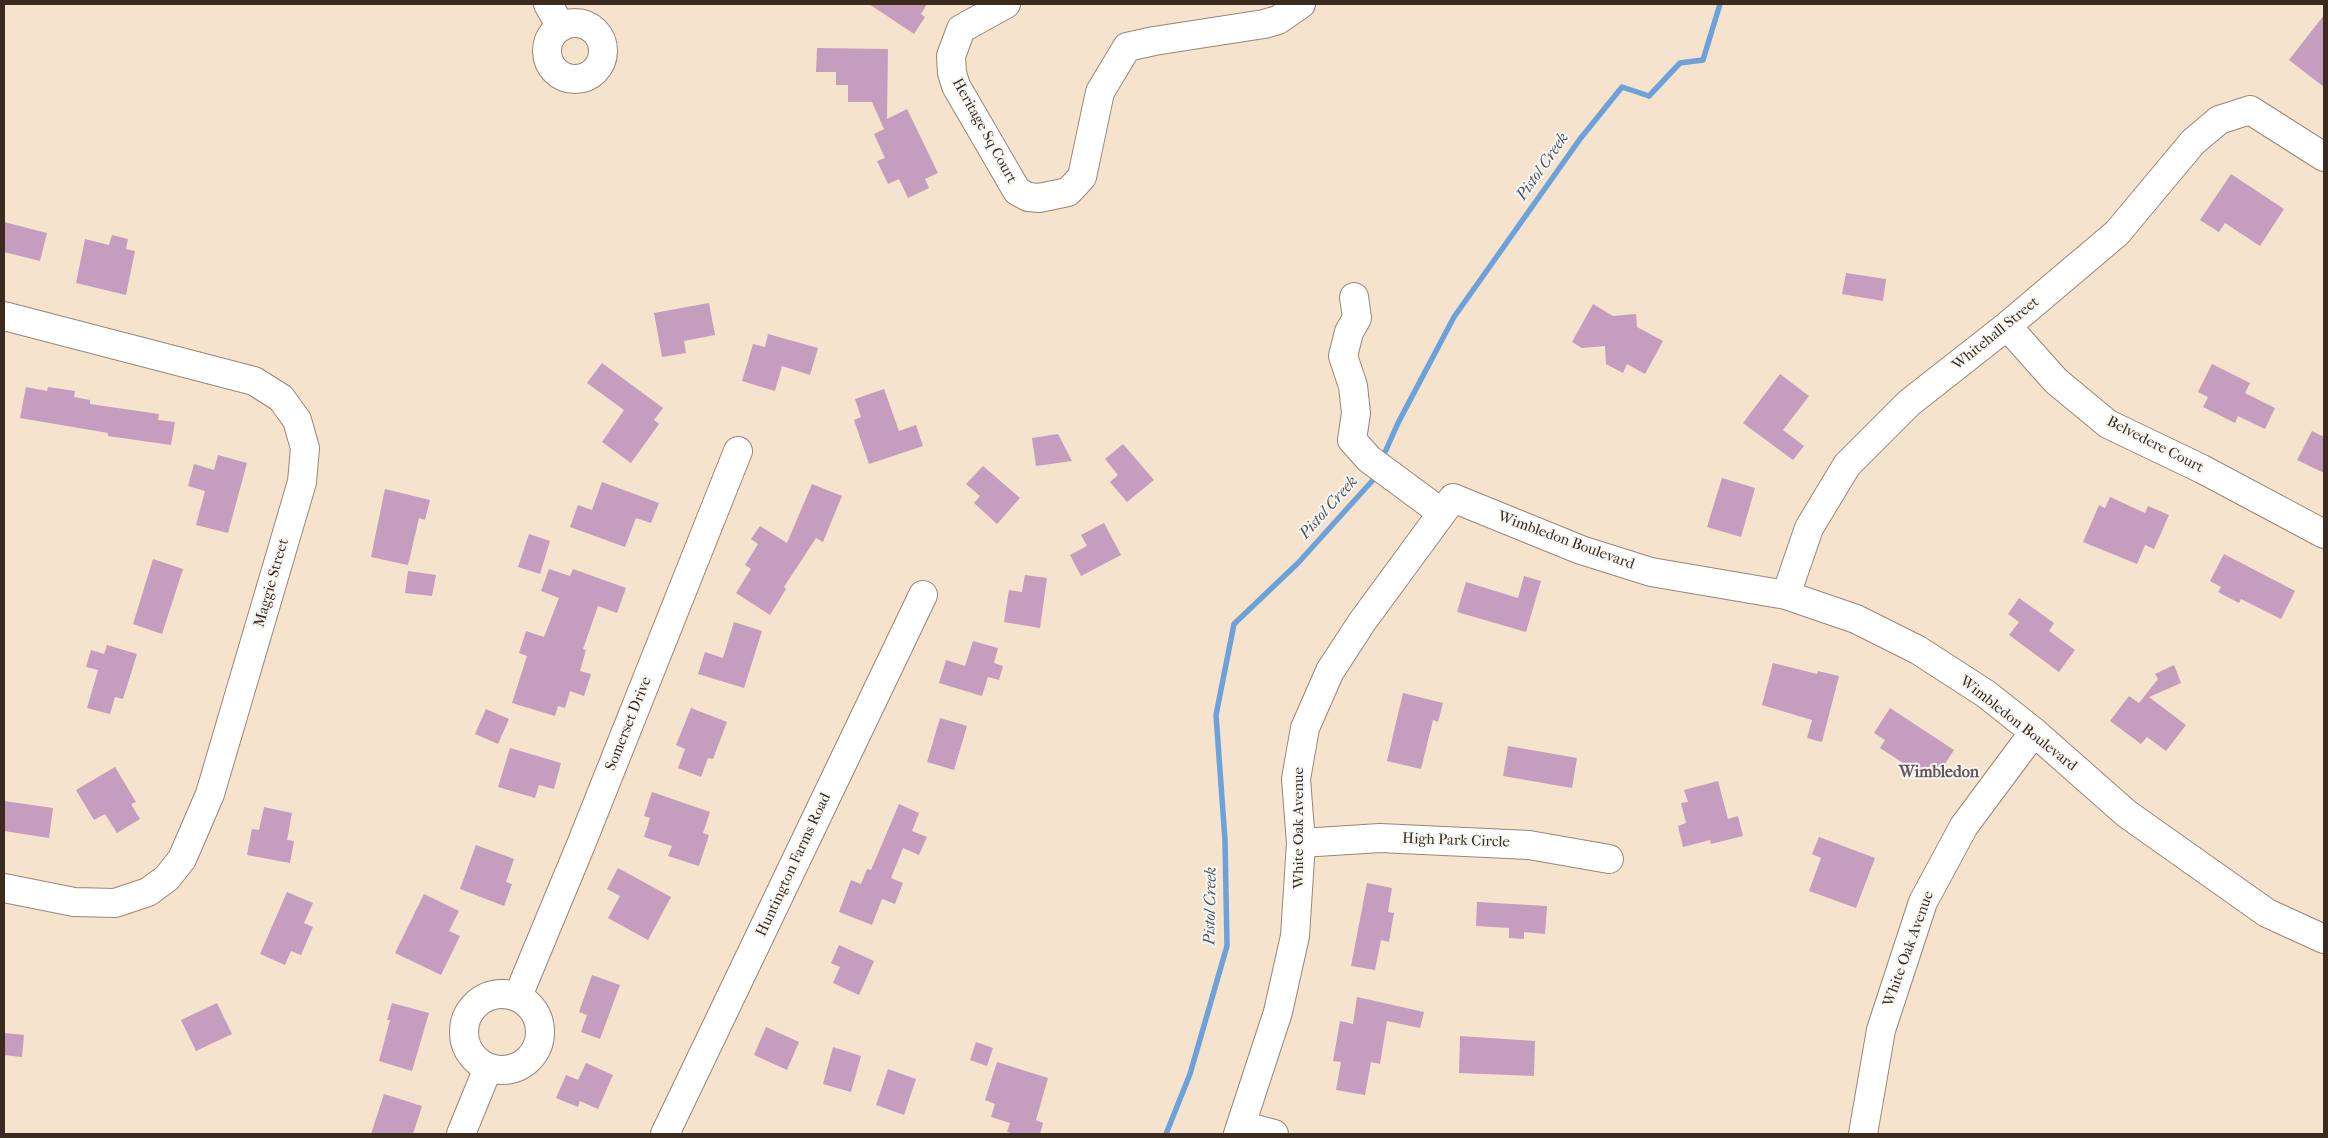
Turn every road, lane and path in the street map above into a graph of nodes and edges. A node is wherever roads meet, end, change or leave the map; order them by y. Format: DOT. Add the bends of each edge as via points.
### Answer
graph roads {
  1 [pos="1006,4"];
  2 [pos="1301,4"];
  3 [pos="2324,157"];
  4 [pos="1354,297"];
  5 [pos="4,316"];
  6 [pos="2007,326"];
  7 [pos="738,451"];
  8 [pos="1448,506"];
  9 [pos="2324,534"];
  10 [pos="1786,594"];
  11 [pos="923,595"];
  12 [pos="2034,732"];
  13 [pos="1301,843"];
  14 [pos="1610,859"];
  15 [pos="4,888"];
  16 [pos="2324,938"];
  17 [pos="518,996"];
  18 [pos="488,1068"];
  19 [pos="1240,1130"];
  20 [pos="460,1134"];
  21 [pos="665,1134"];
  22 [pos="1274,1134"];
  23 [pos="1864,1134"];
  1 -- 2 [label="street, Heritage Sq Court" via="961,29 951,56 952,72 956,86 1017,191 1039,198 1068,192 1082,177 1100,92 1127,47 1264,24 1278,20"];
  3 -- 6 [label="street, Whitehall Street" via="2250,110 2219,120 2193,142 2117,233"];
  4 -- 8 [label="street, Wimbledon Boulevard" via="1358,318 1349,332 1343,356 1353,386 1356,413 1352,440 1368,459 1394,477"];
  5 -- 15 [label="street, Maggie Street" via="254,381 281,398 297,420 305,448 302,482 210,794 182,859 167,878 148,892 115,903 74,902"];
  6 -- 9 [label="street, Belvedere Court" via="2056,381 2108,424 2202,468"];
  6 -- 10 [label="street, Whitehall Street" via="1909,404 1847,466 1809,528"];
  7 -- 17 [label="street, Somerset Drive"];
  8 -- 10 [label="street, Wimbledon Boulevard" via="1651,572"];
  8 -- 13 [label="street, White Oak Avenue" via="1362,622 1330,672 1305,728 1296,779"];
  10 -- 12 [label="street, Wimbledon Boulevard" via="1856,619 1918,650 1986,694"];
  11 -- 21 [label="street, Huntington Farms Road"];
  12 -- 16 [label="street, Wimbledon Boulevard" via="2127,814 2267,912"];
  12 -- 23 [label="street, White Oak Avenue" via="1964,826 1922,902 1880,1030"];
  13 -- 14 [label="street, High Park Circle" via="1380,838 1529,845"];
  13 -- 19 [label="street, White Oak Avenue" via="1296,936 1278,1012"];
  17 -- 18 [label="street" via="534,1009 541,1027 538,1047 526,1063 507,1071"];
  17 -- 18 [label="street" via="498,992 479,1000 466,1016 463,1037 471,1056"];
  18 -- 20 [label="street"];
  19 -- 22 [label="street"];
}
